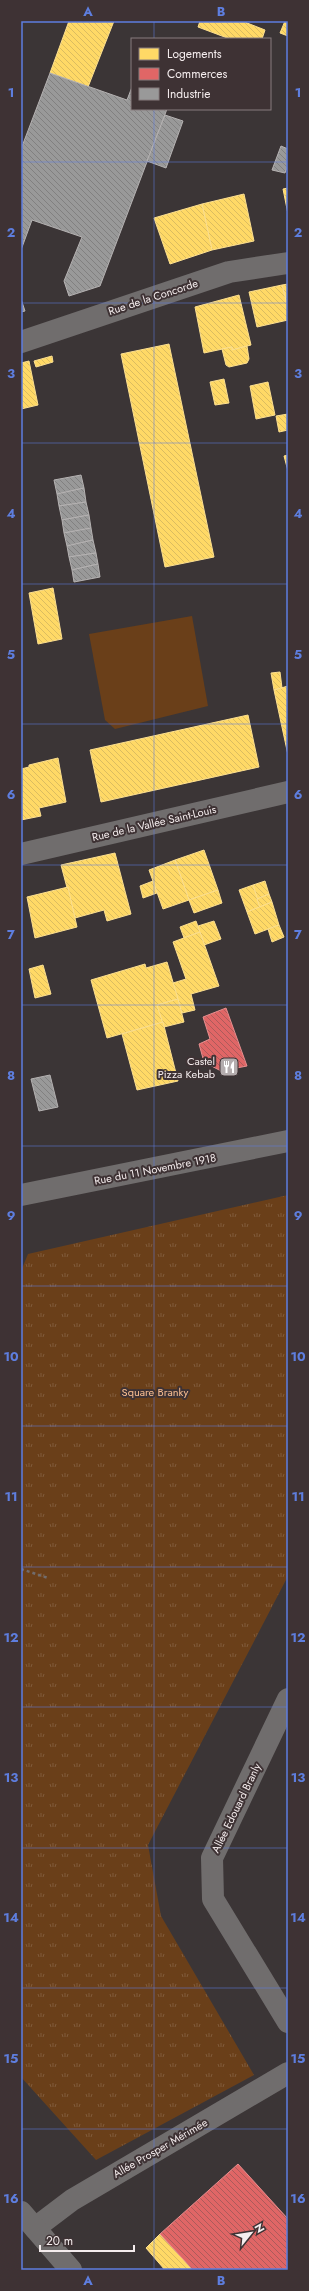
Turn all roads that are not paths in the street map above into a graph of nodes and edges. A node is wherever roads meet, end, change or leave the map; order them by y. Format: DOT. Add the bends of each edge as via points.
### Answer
graph roads {
  1 [pos="288,263"];
  2 [pos="21,342"];
  3 [pos="288,792"];
  4 [pos="21,854"];
  5 [pos="288,1141"];
  6 [pos="21,1195"];
  7 [pos="288,1699"];
  8 [pos="288,2022"];
  9 [pos="288,2073"];
  10 [pos="28,2220"];
  11 [pos="71,2270"];
  1 -- 2 [label="street, Rue de la Concorde" via="229,272"];
  3 -- 4 [label="street, Rue de la Vallée Saint-Louis"];
  5 -- 6 [label="street, Rue du 11 Novembre 1918"];
  7 -- 8 [label="street, Allée Edouard Branly" via="212,1858 211,1871 213,1899"];
  9 -- 10 [label="street, Allée Prosper Mérimée" via="72,2200"];
  10 -- 11 [label="street"];
}
